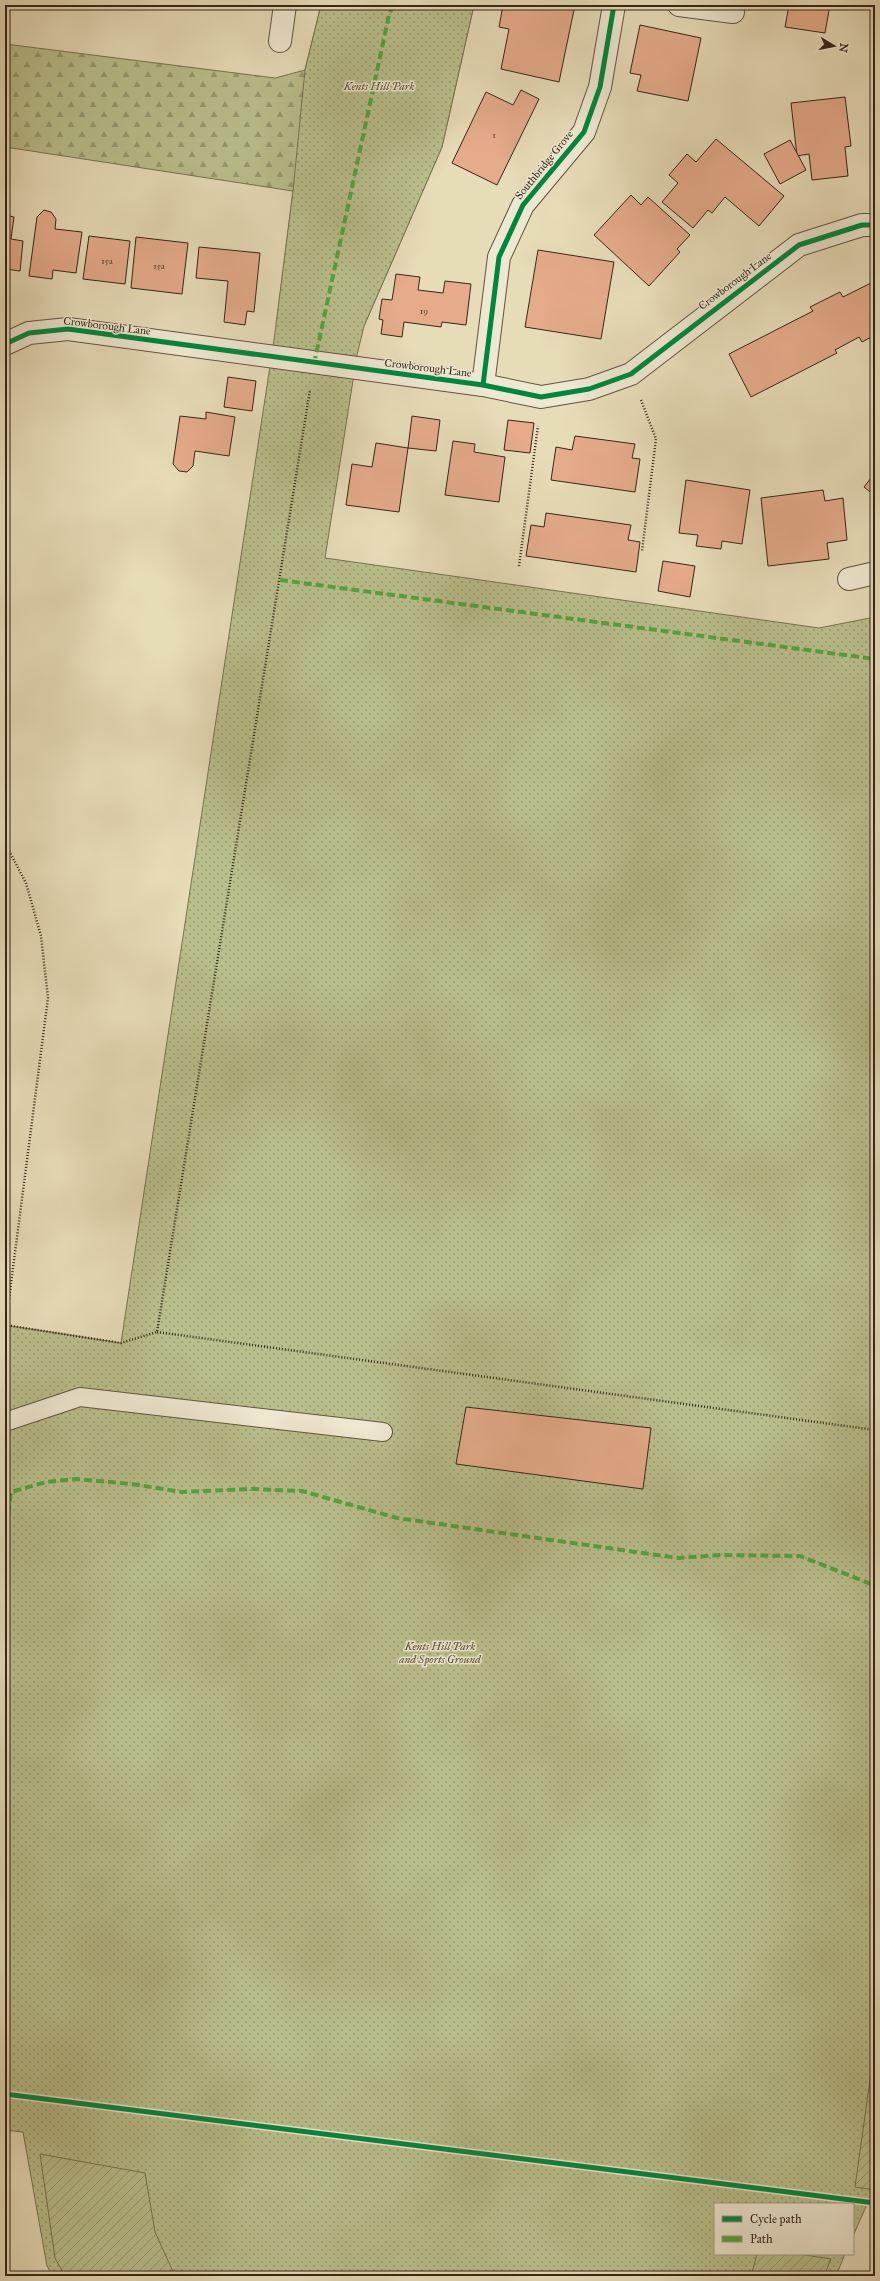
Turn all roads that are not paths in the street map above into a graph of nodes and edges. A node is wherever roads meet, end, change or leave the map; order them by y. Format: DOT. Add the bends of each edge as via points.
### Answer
graph roads {
  1 [pos="285,5"];
  2 [pos="614,5"];
  3 [pos="680,5"];
  4 [pos="733,12"];
  5 [pos="280,41"];
  6 [pos="875,225"];
  7 [pos="5,344"];
  8 [pos="483,385"];
  9 [pos="875,573"];
  10 [pos="849,579"];
  11 [pos="5,1422"];
  12 [pos="383,1432"];
  1 -- 5 [label="street"];
  2 -- 8 [label="street, Southbridge Grove" via="600,87 584,132 523,205 498,257"];
  3 -- 4 [label="street"];
  6 -- 8 [label="street, Crowborough Lane" via="862,225 800,245 631,374 588,389 542,397"];
  7 -- 8 [label="street, Crowborough Lane" via="28,333 68,329"];
  9 -- 10 [label="street"];
  11 -- 12 [label="lane" via="80,1397"];
}
